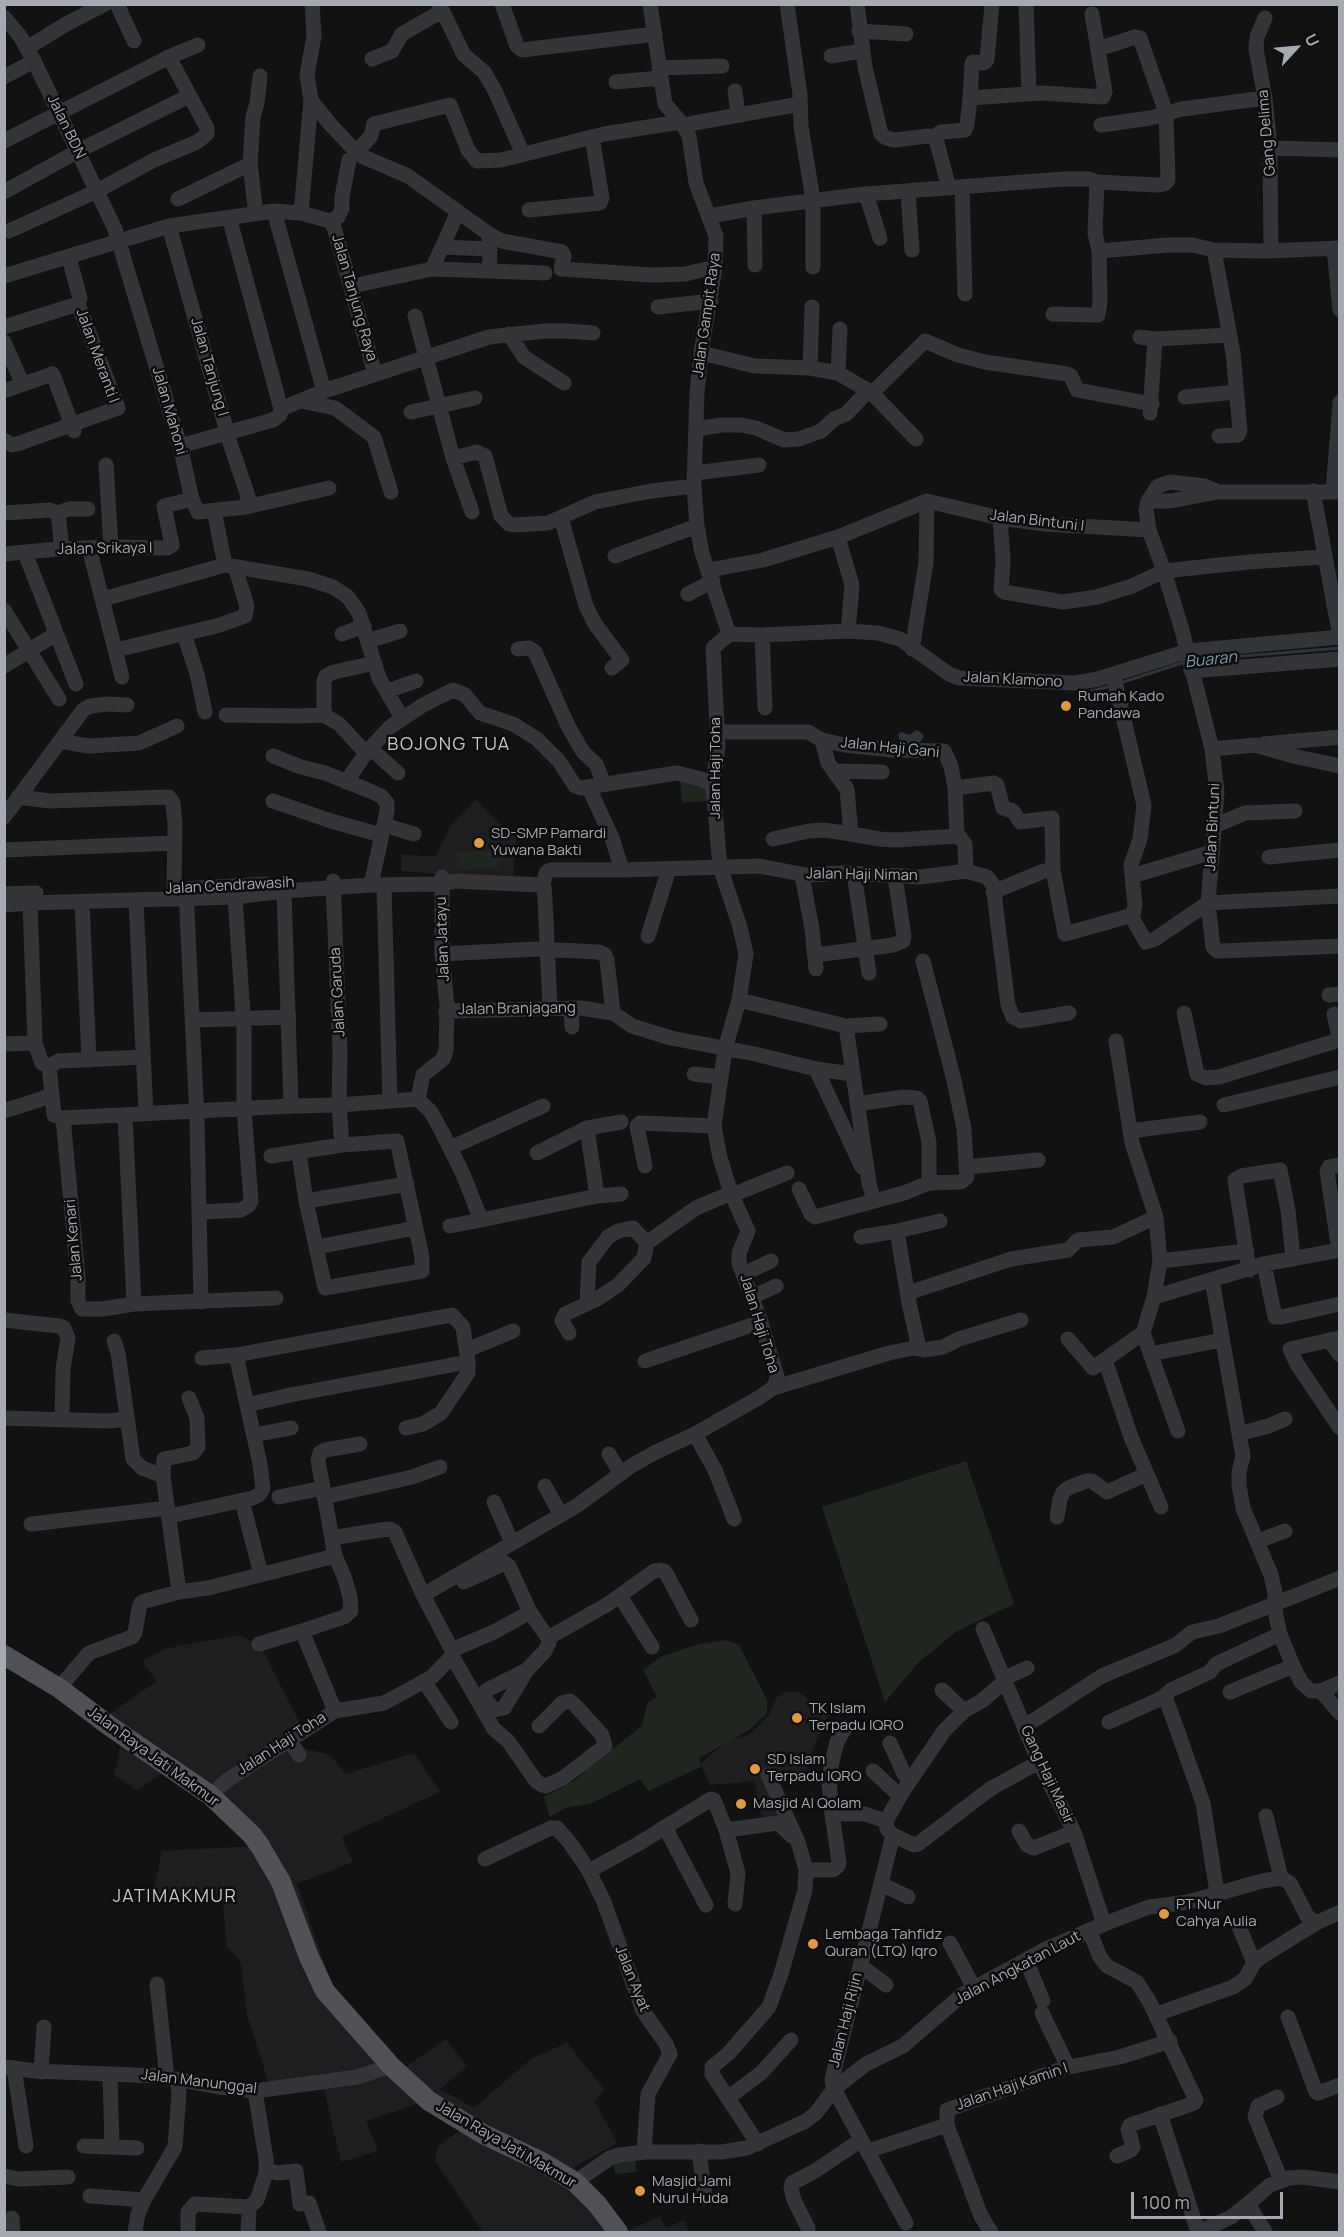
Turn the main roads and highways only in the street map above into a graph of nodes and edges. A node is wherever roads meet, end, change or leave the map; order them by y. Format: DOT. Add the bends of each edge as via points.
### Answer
graph roads {
  1 [pos="4,1655"];
  2 [pos="618,2232"];
  1 -- 2 [label="main road, Jalan Raya Jati Makmur" via="59,1688 210,1795 260,1846 281,1882 325,1991 391,2066 429,2101 575,2182"];
}
